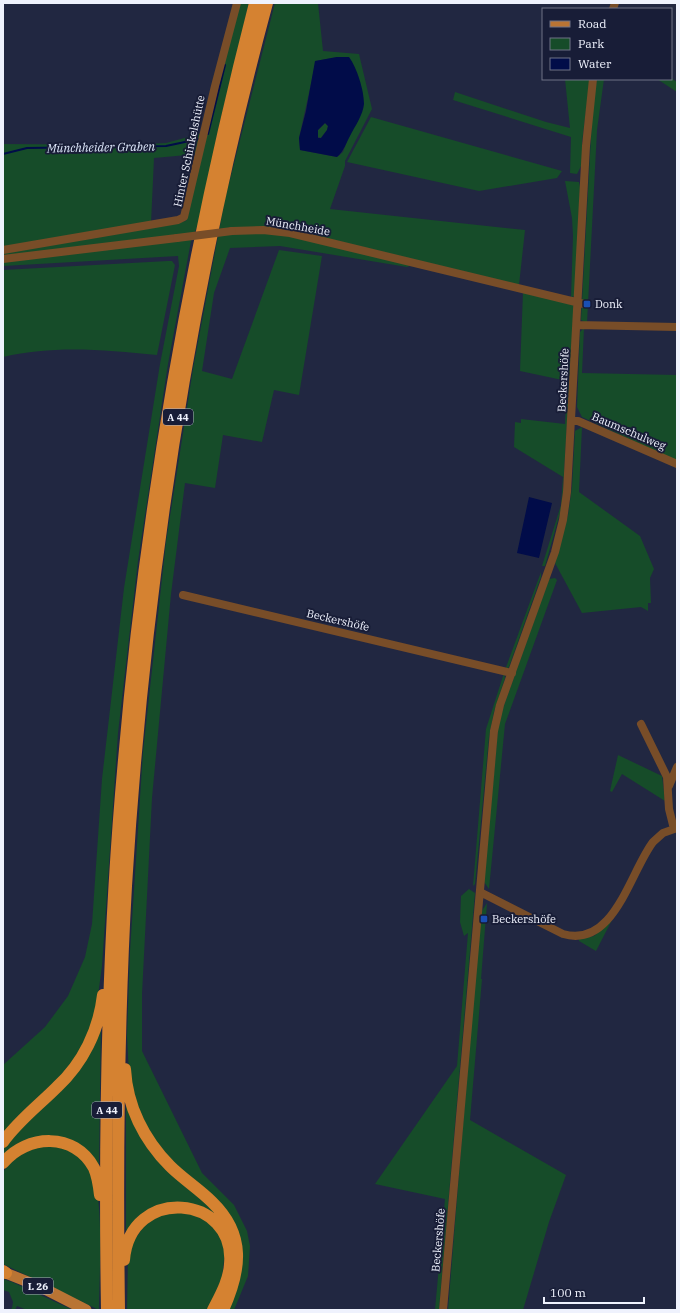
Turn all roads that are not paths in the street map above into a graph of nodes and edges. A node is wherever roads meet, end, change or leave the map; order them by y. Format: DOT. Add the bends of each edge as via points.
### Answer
graph roads {
  1 [pos="237,3"];
  2 [pos="255,3"];
  3 [pos="267,3"];
  4 [pos="593,80"];
  5 [pos="3,250"];
  6 [pos="3,259"];
  7 [pos="581,303"];
  8 [pos="577,325"];
  9 [pos="677,327"];
  10 [pos="572,421"];
  11 [pos="677,464"];
  12 [pos="183,595"];
  13 [pos="512,673"];
  14 [pos="641,724"];
  15 [pos="677,767"];
  16 [pos="669,787"];
  17 [pos="675,828"];
  18 [pos="480,892"];
  19 [pos="111,955"];
  20 [pos="121,992"];
  21 [pos="3,1142"];
  22 [pos="3,1163"];
  23 [pos="107,1265"];
  24 [pos="4,1272"];
  25 [pos="113,1294"];
  26 [pos="86,1310"];
  27 [pos="107,1310"];
  28 [pos="119,1310"];
  29 [pos="213,1310"];
  30 [pos="223,1310"];
  31 [pos="443,1310"];
  1 -- 5 [label="street, Hinter Schinkelshütte" via="184,218"];
  2 -- 19 [label="highway, A 44" via="203,221 157,477 128,708"];
  3 -- 20 [label="highway, A 44" via="214,228 164,505 140,712 128,859"];
  4 -- 7 [label="street, Beckershöfe" via="586,142"];
  6 -- 7 [label="street, Münchheide, bridge" via="232,231 263,230 290,233"];
  7 -- 8 [label="street, Beckershöfe"];
  8 -- 9 [label="street"];
  8 -- 10 [label="street, Beckershöfe"];
  10 -- 11 [label="street, Baumschulweg" via="578,421"];
  10 -- 13 [label="street, Beckershöfe" via="568,492 561,529 554,556"];
  12 -- 13 [label="street, Beckershöfe"];
  13 -- 18 [label="street, Beckershöfe" via="494,731"];
  14 -- 16 [label="street" via="660,761"];
  15 -- 16 [label="street"];
  16 -- 17 [label="street" via="669,809"];
  17 -- 18 [label="street" via="653,842 611,917 589,934 563,934"];
  18 -- 31 [label="street, Beckershöfe"];
  19 -- 21 [label="highway" via="106,969 98,1021 83,1056 64,1080 27,1114"];
  19 -- 23 [label="highway, A 44" via="107,1081"];
  20 -- 25 [label="highway, A 44"];
  20 -- 30 [label="highway" via="126,1016 126,1074 130,1100 140,1124 164,1160 220,1211 234,1236 238,1254 237,1274"];
  22 -- 23 [label="highway" via="21,1147 42,1141 68,1144 85,1156 94,1168 98,1180 102,1244"];
  23 -- 25 [label="highway, A 44"];
  24 -- 26 [label="main road, L 26"];
  25 -- 27 [label="highway, A 44"];
  25 -- 28 [label="highway, A 44"];
  25 -- 29 [label="highway" via="125,1250 137,1226 145,1217 157,1211 183,1207 209,1217 225,1236 228,1245 229,1272"];
}
